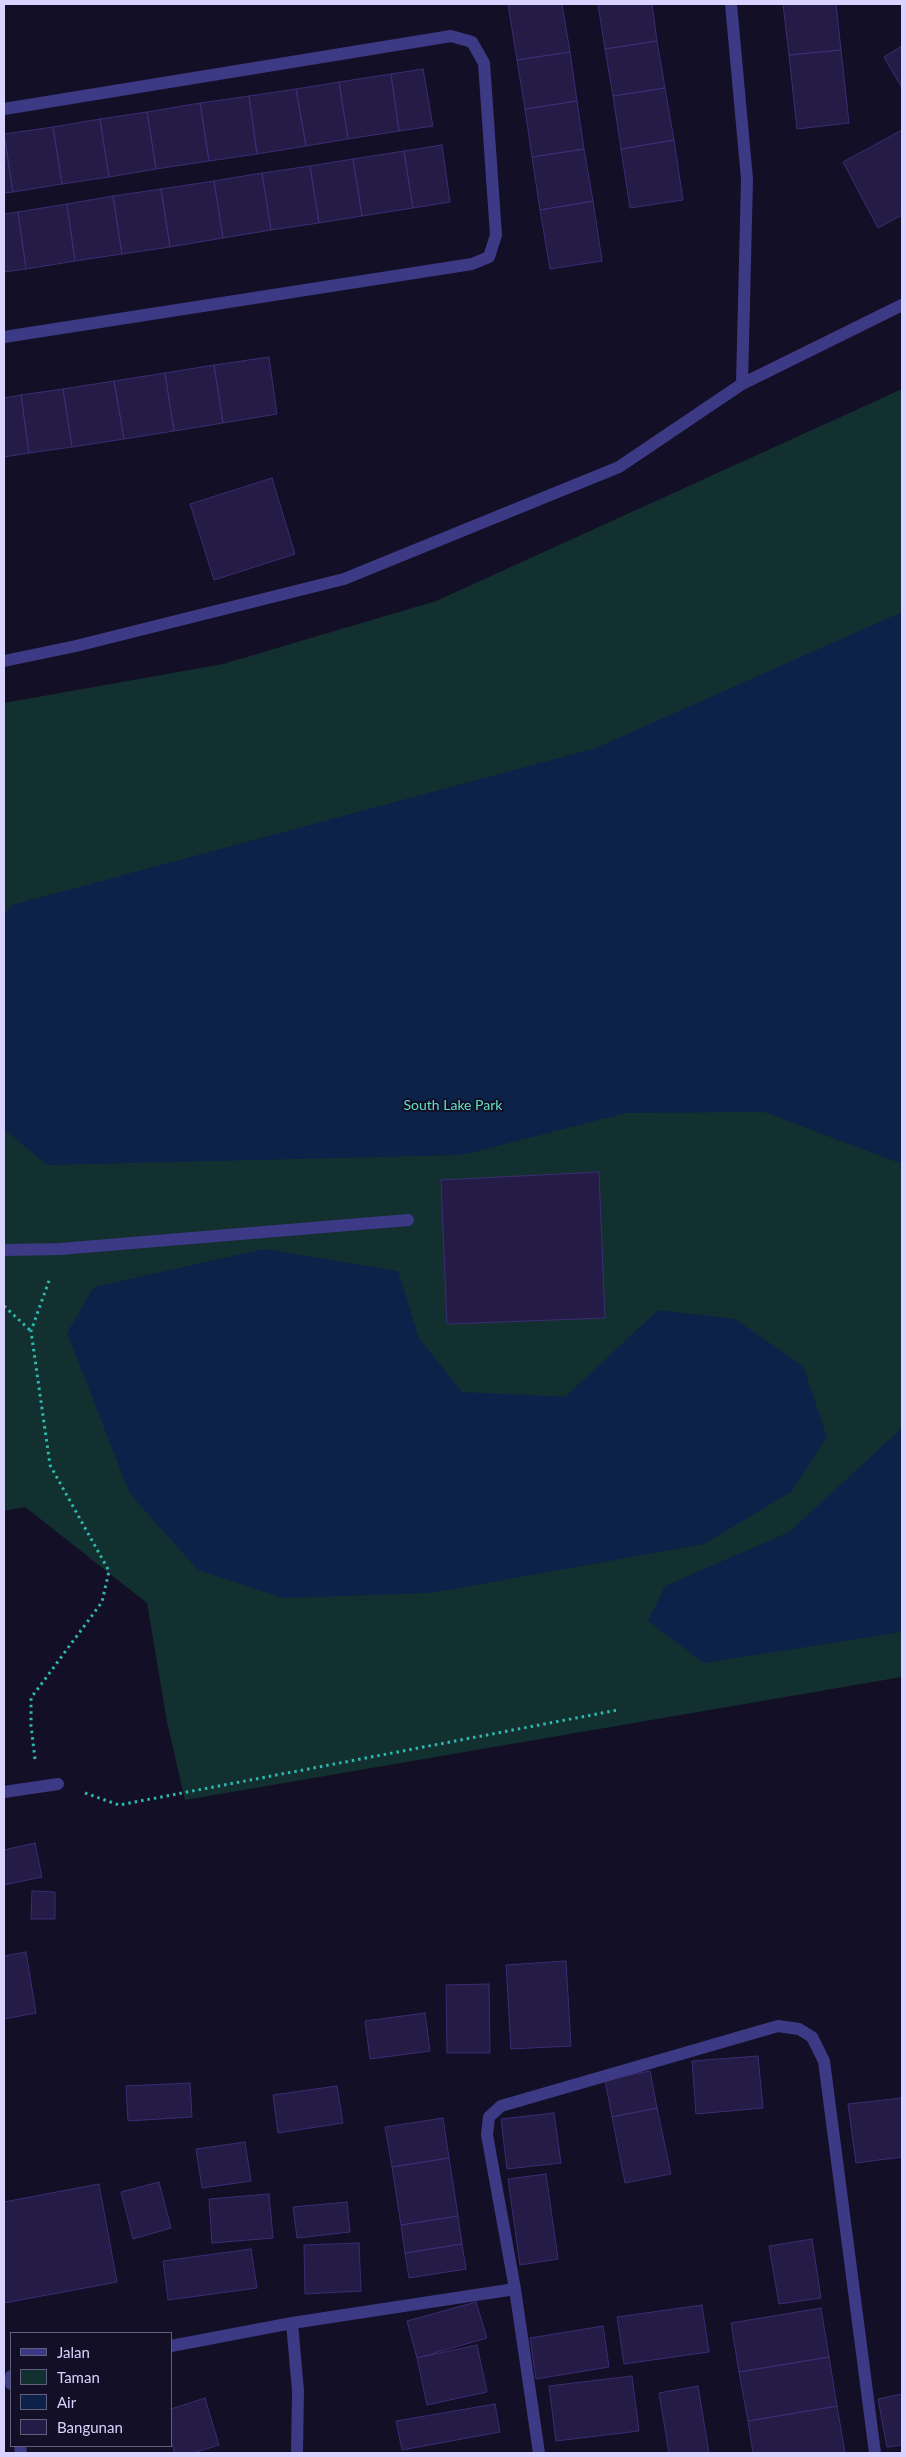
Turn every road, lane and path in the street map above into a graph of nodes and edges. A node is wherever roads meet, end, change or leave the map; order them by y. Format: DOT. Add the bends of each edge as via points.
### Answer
graph roads {
  1 [pos="731,4"];
  2 [pos="4,109"];
  3 [pos="902,305"];
  4 [pos="4,337"];
  5 [pos="742,384"];
  6 [pos="4,661"];
  7 [pos="408,1220"];
  8 [pos="60,1249"];
  9 [pos="4,1250"];
  10 [pos="4,1306"];
  11 [pos="31,1331"];
  12 [pos="618,1710"];
  13 [pos="58,1784"];
  14 [pos="39,1787"];
  15 [pos="4,1792"];
  16 [pos="515,2289"];
  17 [pos="292,2323"];
  18 [pos="172,2346"];
  19 [pos="297,2453"];
  20 [pos="539,2453"];
  21 [pos="875,2453"];
  1 -- 5 [label="street" via="747,179"];
  2 -- 4 [label="street" via="451,36 472,42 484,64 496,235 489,257 472,264"];
  3 -- 5 [label="street"];
  5 -- 6 [label="street" via="619,467 344,579"];
  7 -- 8 [label="street"];
  8 -- 9 [label="street"];
  8 -- 11 [label="path"];
  10 -- 11 [label="path"];
  11 -- 14 [label="path" via="50,1465 110,1571 102,1602 31,1698 30,1726"];
  12 -- 13 [label="path" via="120,1805"];
  13 -- 14 [label="street"];
  14 -- 15 [label="street"];
  16 -- 17 [label="street"];
  16 -- 20 [label="street"];
  16 -- 21 [label="street" via="487,2135 489,2117 501,2106 778,2026 799,2029 812,2037 824,2061"];
  17 -- 18 [label="street"];
  17 -- 19 [label="street" via="298,2391"];
}
